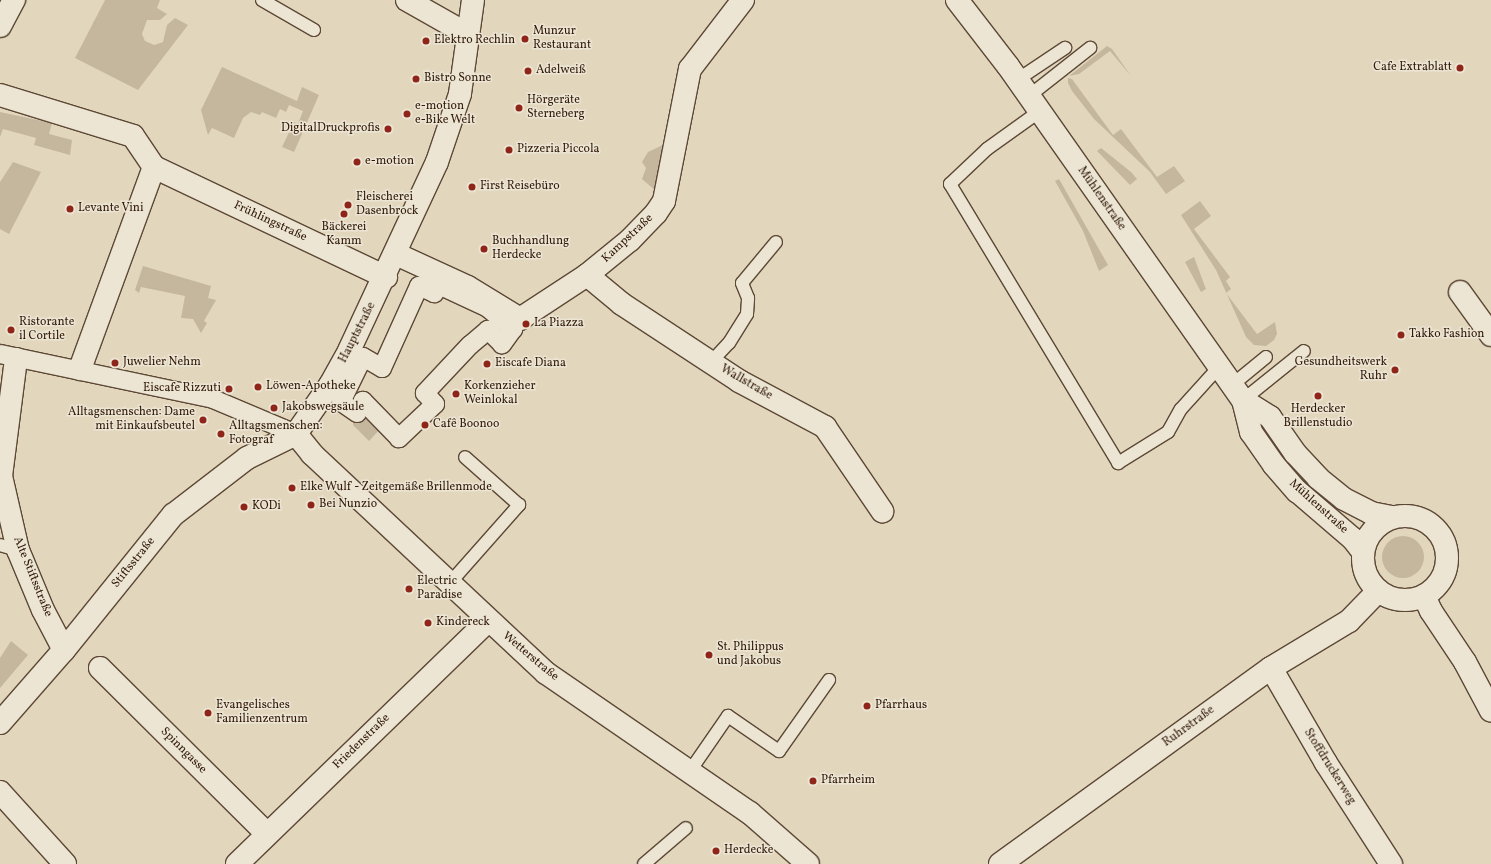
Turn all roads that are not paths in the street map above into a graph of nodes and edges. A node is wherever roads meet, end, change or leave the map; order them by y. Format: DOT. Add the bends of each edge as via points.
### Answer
graph roads {
  1 [pos="14,0"];
  2 [pos="262,0"];
  3 [pos="407,0"];
  4 [pos="473,0"];
  5 [pos="743,0"];
  6 [pos="957,0"];
  7 [pos="0,26"];
  8 [pos="314,30"];
  9 [pos="467,34"];
  10 [pos="1065,48"];
  11 [pos="1090,48"];
  12 [pos="0,95"];
  13 [pos="1029,96"];
  14 [pos="154,167"];
  15 [pos="776,242"];
  16 [pos="396,254"];
  17 [pos="587,275"];
  18 [pos="386,277"];
  19 [pos="1460,292"];
  20 [pos="415,294"];
  21 [pos="1491,335"];
  22 [pos="1304,351"];
  23 [pos="1266,356"];
  24 [pos="8,357"];
  25 [pos="711,362"];
  26 [pos="1219,367"];
  27 [pos="80,369"];
  28 [pos="1237,392"];
  29 [pos="296,434"];
  30 [pos="465,457"];
  31 [pos="882,511"];
  32 [pos="1392,517"];
  33 [pos="9,547"];
  34 [pos="1363,552"];
  35 [pos="449,584"];
  36 [pos="1378,591"];
  37 [pos="1424,596"];
  38 [pos="488,621"];
  39 [pos="64,650"];
  40 [pos="100,668"];
  41 [pos="1271,668"];
  42 [pos="829,680"];
  43 [pos="1491,711"];
  44 [pos="0,723"];
  45 [pos="690,771"];
  46 [pos="0,792"];
  47 [pos="686,828"];
  48 [pos="267,834"];
  49 [pos="64,864"];
  50 [pos="237,864"];
  51 [pos="644,864"];
  52 [pos="808,864"];
  53 [pos="1000,864"];
  54 [pos="1391,864"];
  1 -- 7 [label="street"];
  2 -- 8 [label="lane"];
  3 -- 9 [label="street"];
  4 -- 9 [label="street, Hauptstraße"];
  5 -- 17 [label="street, Kampstraße" via="690,69 664,201 630,240"];
  6 -- 13 [label="street, Mühlenstraße"];
  9 -- 16 [label="street, Hauptstraße" via="460,94 437,162"];
  10 -- 13 [label="lane"];
  11 -- 13 [label="lane"];
  12 -- 14 [label="street" via="133,136"];
  13 -- 26 [label="street, Mühlenstraße"];
  13 -- 26 [label="lane" via="987,149 950,184 1118,463 1168,432 1181,409"];
  14 -- 18 [label="street, Frühlingstraße"];
  14 -- 27 [label="street"];
  15 -- 25 [label="lane" via="742,283 748,298 747,314 728,343"];
  16 -- 17 [label="street, Kampstraße" via="468,287 520,319"];
  16 -- 18 [label="street, Hauptstraße"];
  17 -- 25 [label="street, Wallstraße" via="622,304"];
  18 -- 29 [label="street, Hauptstraße" via="330,385"];
  19 -- 21 [label="street"];
  20 -- 20 [label="street" via="419,286 434,293 439,285 488,308 513,329 502,344 488,330 470,345 425,392 435,404 399,438 363,401 357,412 341,402 363,357 382,368"];
  22 -- 28 [label="lane"];
  23 -- 28 [label="lane"];
  24 -- 27 [label="street"];
  24 -- 33 [label="street, Alte Stiftsstraße" via="1,476"];
  25 -- 31 [label="street, Wallstraße" via="739,382 826,426"];
  26 -- 28 [label="street, Mühlenstraße"];
  27 -- 29 [label="street" via="213,399"];
  28 -- 32 [label="street, Mühlenstraße" via="1270,417 1295,453 1318,478 1344,499 1371,514"];
  28 -- 34 [label="street, Mühlenstraße" via="1251,432 1274,464 1297,491 1353,539"];
  29 -- 35 [label="street, Wetterstraße" via="312,454"];
  29 -- 39 [label="street, Stiftsstraße" via="247,458 173,515"];
  30 -- 35 [label="lane" via="519,505"];
  32 -- 34 [label="street, Mühlenstraße" via="1370,532"];
  32 -- 37 [label="street, Mühlenstraße" via="1408,515 1422,519 1435,528 1443,538 1447,550 1446,569 1438,584"];
  33 -- 39 [label="street, Alte Stiftsstraße"];
  34 -- 36 [label="street, Mühlenstraße" via="1363,567 1368,580"];
  35 -- 38 [label="street, Wetterstraße"];
  36 -- 37 [label="street, Mühlenstraße" via="1393,599 1409,601"];
  36 -- 41 [label="street, Ruhrstraße" via="1349,621"];
  37 -- 43 [label="street" via="1465,662"];
  38 -- 45 [label="street, Wetterstraße" via="546,673"];
  38 -- 48 [label="street, Friedenstraße"];
  39 -- 44 [label="street, Stiftsstraße"];
  40 -- 48 [label="street, Spinngasse"];
  41 -- 53 [label="street, Ruhrstraße"];
  41 -- 54 [label="street, Stoffdruckerweg" via="1326,763"];
  42 -- 45 [label="lane" via="779,751 728,716"];
  45 -- 52 [label="street, Wetterstraße" via="750,812"];
  46 -- 49 [label="street"];
  47 -- 51 [label="lane"];
  48 -- 50 [label="street, Friedenstraße"];
}
